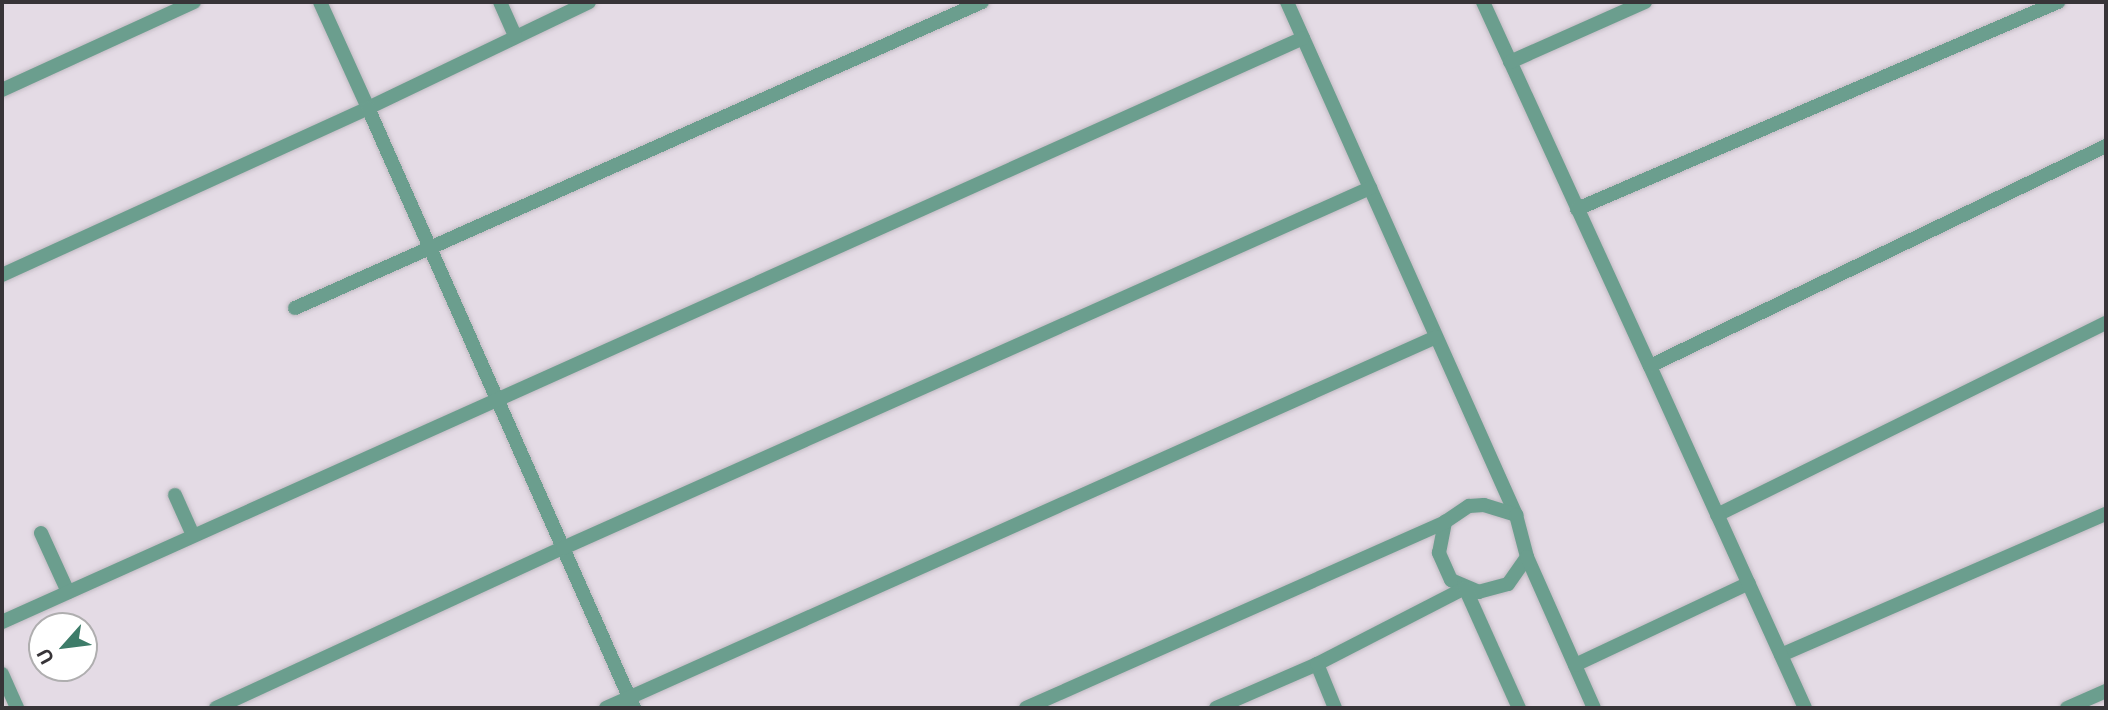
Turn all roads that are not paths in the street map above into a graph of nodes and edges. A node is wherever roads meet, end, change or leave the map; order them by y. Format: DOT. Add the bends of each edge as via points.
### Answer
graph roads {
  1 [pos="194,2"];
  2 [pos="320,2"];
  3 [pos="500,2"];
  4 [pos="589,2"];
  5 [pos="982,2"];
  6 [pos="1287,2"];
  7 [pos="1483,2"];
  8 [pos="1645,2"];
  9 [pos="2058,2"];
  10 [pos="514,35"];
  11 [pos="1303,38"];
  12 [pos="1510,62"];
  13 [pos="2,90"];
  14 [pos="368,108"];
  15 [pos="2106,146"];
  16 [pos="1370,187"];
  17 [pos="1577,209"];
  18 [pos="429,248"];
  19 [pos="2,275"];
  20 [pos="295,308"];
  21 [pos="2106,323"];
  22 [pos="1436,337"];
  23 [pos="1650,366"];
  24 [pos="496,398"];
  25 [pos="175,495"];
  26 [pos="2106,514"];
  27 [pos="1516,515"];
  28 [pos="1717,515"];
  29 [pos="1445,522"];
  30 [pos="41,533"];
  31 [pos="193,535"];
  32 [pos="563,548"];
  33 [pos="1527,558"];
  34 [pos="1749,583"];
  35 [pos="1465,588"];
  36 [pos="68,592"];
  37 [pos="2,622"];
  38 [pos="1781,655"];
  39 [pos="1317,664"];
  40 [pos="1575,665"];
  41 [pos="2,674"];
  42 [pos="2106,691"];
  43 [pos="632,703"];
  44 [pos="17,708"];
  45 [pos="216,708"];
  46 [pos="606,708"];
  47 [pos="1026,708"];
  48 [pos="1216,708"];
  49 [pos="1335,708"];
  50 [pos="1519,708"];
  51 [pos="1594,708"];
  52 [pos="1805,708"];
  53 [pos="2067,708"];
  1 -- 13 [label="street"];
  2 -- 14 [label="street"];
  3 -- 10 [label="street"];
  4 -- 10 [label="street"];
  5 -- 18 [label="street"];
  6 -- 11 [label="street"];
  7 -- 12 [label="street"];
  8 -- 12 [label="street"];
  9 -- 17 [label="street"];
  10 -- 14 [label="street"];
  11 -- 16 [label="street"];
  11 -- 24 [label="street"];
  12 -- 17 [label="street"];
  14 -- 18 [label="street"];
  14 -- 19 [label="street"];
  15 -- 23 [label="street"];
  16 -- 22 [label="street"];
  16 -- 32 [label="street"];
  17 -- 23 [label="street"];
  18 -- 20 [label="street"];
  18 -- 24 [label="street"];
  21 -- 28 [label="street"];
  22 -- 27 [label="street"];
  22 -- 43 [label="street"];
  23 -- 28 [label="street"];
  24 -- 31 [label="street"];
  24 -- 32 [label="street"];
  25 -- 31 [label="street"];
  26 -- 38 [label="street"];
  27 -- 29 [label="street" via="1484,505 1469,506"];
  27 -- 33 [label="street"];
  28 -- 34 [label="street"];
  29 -- 35 [label="street" via="1438,553 1451,580"];
  29 -- 47 [label="street"];
  30 -- 36 [label="street"];
  31 -- 36 [label="street"];
  32 -- 43 [label="street"];
  32 -- 45 [label="street"];
  33 -- 35 [label="street" via="1508,584 1479,592"];
  33 -- 40 [label="street"];
  34 -- 38 [label="street"];
  34 -- 40 [label="street"];
  35 -- 39 [label="street"];
  35 -- 50 [label="street"];
  36 -- 37 [label="street"];
  38 -- 52 [label="street"];
  39 -- 48 [label="street"];
  39 -- 49 [label="street"];
  40 -- 51 [label="street"];
  41 -- 44 [label="street"];
  42 -- 53 [label="street"];
  43 -- 46 [label="street"];
}
